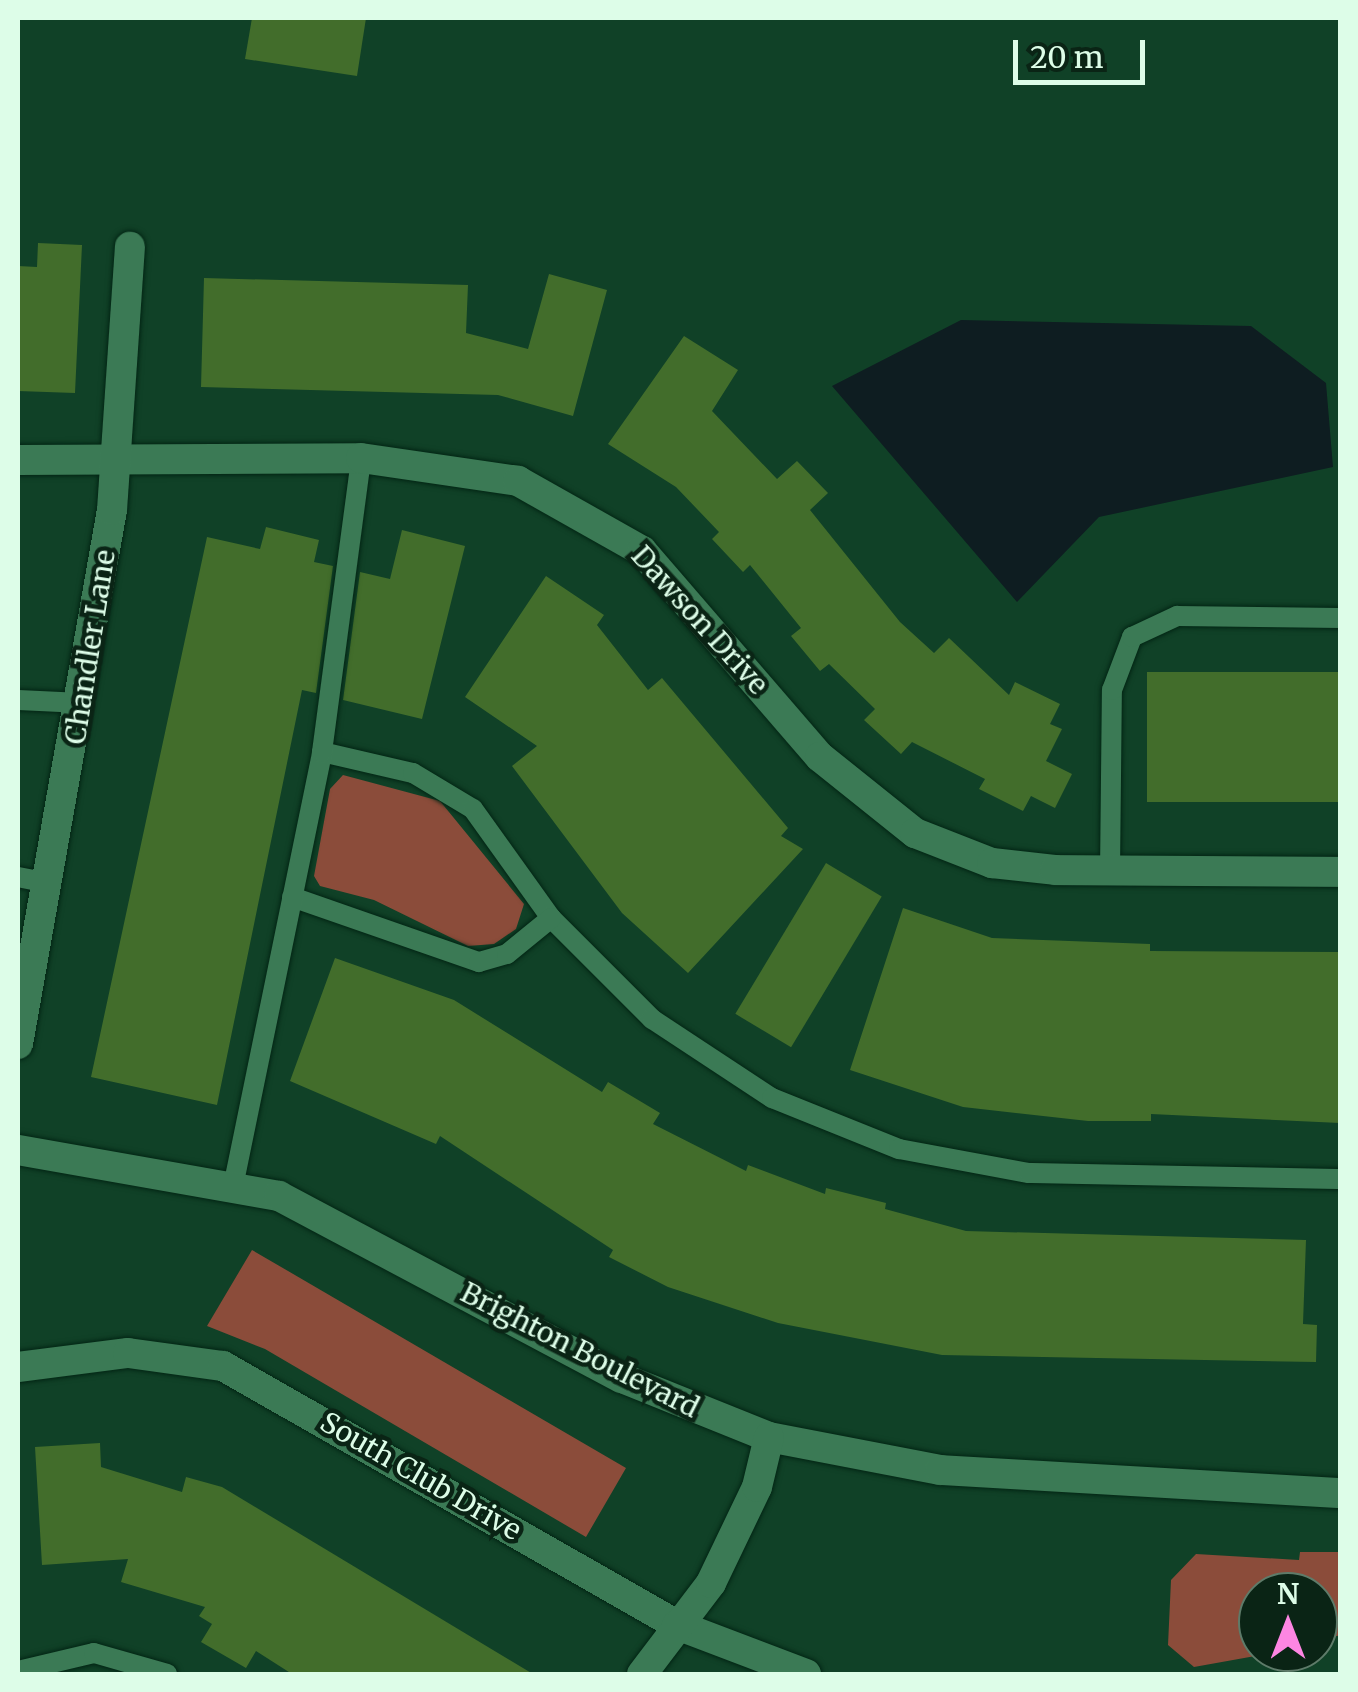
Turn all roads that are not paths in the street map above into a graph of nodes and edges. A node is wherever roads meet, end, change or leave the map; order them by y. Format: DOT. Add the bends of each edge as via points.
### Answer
graph roads {
  1 [pos="130,247"];
  2 [pos="361,458"];
  3 [pos="18,460"];
  4 [pos="117,462"];
  5 [pos="1340,618"];
  6 [pos="18,700"];
  7 [pos="82,703"];
  8 [pos="322,752"];
  9 [pos="1110,872"];
  10 [pos="1340,872"];
  11 [pos="18,877"];
  12 [pos="48,883"];
  13 [pos="292,897"];
  14 [pos="551,918"];
  15 [pos="18,1044"];
  16 [pos="18,1150"];
  17 [pos="1340,1179"];
  18 [pos="234,1182"];
  19 [pos="18,1367"];
  20 [pos="769,1437"];
  21 [pos="1340,1494"];
  22 [pos="677,1625"];
  23 [pos="18,1671"];
  24 [pos="167,1674"];
  25 [pos="642,1674"];
  26 [pos="806,1674"];
  1 -- 4 [label="street, Chandler Lane"];
  2 -- 4 [label="street, Dawson Drive"];
  2 -- 8 [label="lane"];
  2 -- 9 [label="street, Dawson Drive" via="518,481 605,523 679,588 820,758 915,834 992,863"];
  3 -- 4 [label="street, Dawson Drive"];
  4 -- 7 [label="street, Chandler Lane"];
  5 -- 9 [label="lane" via="1177,616 1132,637 1112,690"];
  6 -- 7 [label="lane"];
  7 -- 12 [label="street, Chandler Lane"];
  8 -- 13 [label="lane"];
  8 -- 14 [label="lane" via="413,773 473,809"];
  9 -- 10 [label="street, Dawson Drive"];
  11 -- 12 [label="lane"];
  12 -- 15 [label="street, Chandler Lane"];
  13 -- 14 [label="lane" via="479,962 507,954"];
  13 -- 18 [label="lane"];
  14 -- 17 [label="lane" via="652,1019 772,1098 899,1148 1029,1173"];
  16 -- 18 [label="street, Brighton Boulevard"];
  18 -- 20 [label="street, Brighton Boulevard" via="332,1218 622,1378"];
  19 -- 22 [label="street, South Club Drive" via="128,1353 223,1366"];
  20 -- 21 [label="street, Brighton Boulevard" via="940,1470"];
  20 -- 22 [label="street" via="757,1487 712,1583"];
  22 -- 25 [label="street"];
  22 -- 26 [label="street, South Club Drive"];
  23 -- 24 [label="lane" via="94,1652"];
}
